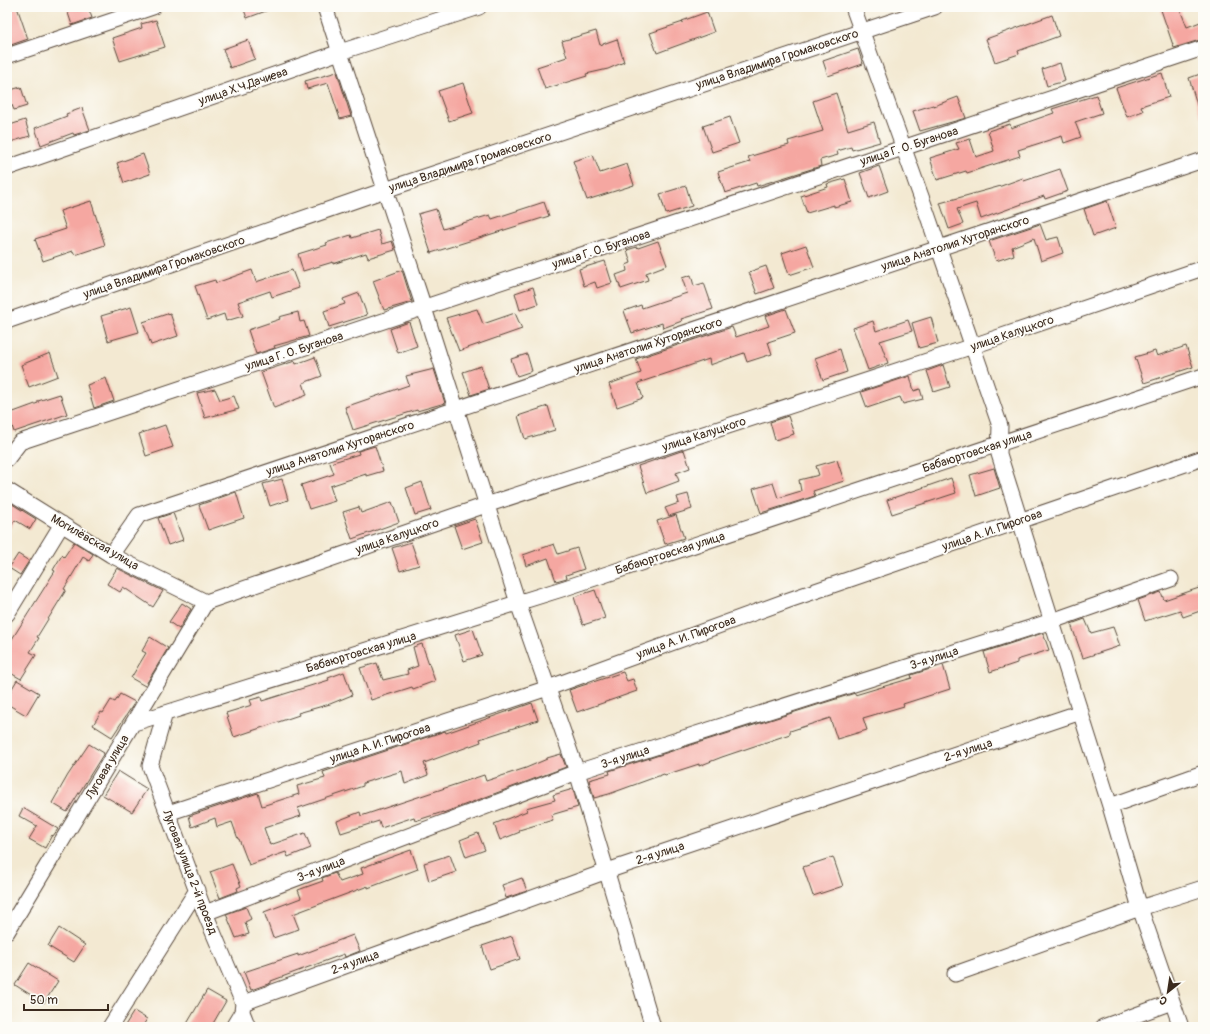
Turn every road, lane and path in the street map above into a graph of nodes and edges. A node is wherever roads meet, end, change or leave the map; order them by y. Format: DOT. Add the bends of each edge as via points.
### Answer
graph roads {
  1 [pos="153,7"];
  2 [pos="325,7"];
  3 [pos="479,7"];
  4 [pos="853,7"];
  5 [pos="935,7"];
  6 [pos="862,31"];
  7 [pos="1203,48"];
  8 [pos="340,52"];
  9 [pos="7,56"];
  10 [pos="904,148"];
  11 [pos="1203,160"];
  12 [pos="7,168"];
  13 [pos="385,190"];
  14 [pos="939,248"];
  15 [pos="1203,268"];
  16 [pos="424,308"];
  17 [pos="7,321"];
  18 [pos="973,346"];
  19 [pos="1203,376"];
  20 [pos="456,409"];
  21 [pos="1000,444"];
  22 [pos="1203,458"];
  23 [pos="7,459"];
  24 [pos="7,490"];
  25 [pos="486,506"];
  26 [pos="1020,520"];
  27 [pos="62,524"];
  28 [pos="111,555"];
  29 [pos="1171,579"];
  30 [pos="206,602"];
  31 [pos="518,603"];
  32 [pos="7,614"];
  33 [pos="1052,621"];
  34 [pos="548,688"];
  35 [pos="1081,712"];
  36 [pos="165,713"];
  37 [pos="134,723"];
  38 [pos="577,772"];
  39 [pos="1203,773"];
  40 [pos="1110,806"];
  41 [pos="168,813"];
  42 [pos="607,871"];
  43 [pos="1203,888"];
  44 [pos="197,890"];
  45 [pos="1140,908"];
  46 [pos="205,913"];
  47 [pos="7,930"];
  48 [pos="955,974"];
  49 [pos="1172,1002"];
  50 [pos="243,1007"];
  51 [pos="110,1027"];
  52 [pos="233,1027"];
  53 [pos="248,1027"];
  54 [pos="653,1027"];
  55 [pos="1103,1027"];
  56 [pos="1181,1027"];
  1 -- 9 [label="street"];
  2 -- 8 [label="street"];
  3 -- 8 [label="street, улица Х.Ч.Дачиева"];
  4 -- 6 [label="street"];
  5 -- 6 [label="street, улица Владимира Громаковского"];
  6 -- 10 [label="street"];
  6 -- 13 [label="street, улица Владимира Громаковского"];
  7 -- 10 [label="street, улица Г. О. Буганова"];
  8 -- 12 [label="street, улица Х.Ч.Дачиева"];
  8 -- 13 [label="street"];
  10 -- 14 [label="street"];
  10 -- 16 [label="street, улица Г. О. Буганова"];
  11 -- 14 [label="street, улица Анатолия Хуторянского"];
  13 -- 16 [label="street"];
  13 -- 17 [label="street, улица Владимира Громаковского"];
  14 -- 18 [label="street"];
  14 -- 20 [label="street, улица Анатолия Хуторянского"];
  15 -- 18 [label="street, улица Калуцкого"];
  16 -- 20 [label="street"];
  16 -- 23 [label="street, улица Г. О. Буганова" via="20,442"];
  18 -- 21 [label="street" via="1000,426"];
  18 -- 25 [label="street, улица Калуцкого"];
  19 -- 21 [label="street, Бабаюртовская улица"];
  20 -- 25 [label="street"];
  20 -- 28 [label="street, улица Анатолия Хуторянского" via="139,515"];
  21 -- 26 [label="street" via="999,454"];
  21 -- 31 [label="street, Бабаюртовская улица"];
  22 -- 26 [label="street, улица А. И. Пирогова"];
  24 -- 27 [label="street, Могилёвская улица"];
  25 -- 30 [label="street, улица Калуцкого"];
  25 -- 31 [label="street"];
  26 -- 33 [label="street"];
  26 -- 34 [label="street, улица А. И. Пирогова" via="789,600"];
  27 -- 28 [label="street, Могилёвская улица"];
  27 -- 32 [label="street"];
  28 -- 30 [label="street, Могилёвская улица"];
  29 -- 33 [label="street, 3-я улица"];
  30 -- 37 [label="street, Луговая улица"];
  31 -- 34 [label="street"];
  31 -- 36 [label="street, Бабаюртовская улица"];
  33 -- 35 [label="street"];
  33 -- 38 [label="street, 3-я улица"];
  34 -- 38 [label="street"];
  34 -- 41 [label="street, улица А. И. Пирогова"];
  35 -- 40 [label="street"];
  35 -- 42 [label="street, 2-я улица"];
  36 -- 37 [label="street, Бабаюртовская улица"];
  36 -- 41 [label="street, Луговая улица 2-й проезд" via="150,766"];
  37 -- 47 [label="street, Луговая улица"];
  38 -- 42 [label="street"];
  38 -- 46 [label="street, 3-я улица"];
  39 -- 40 [label="street"];
  40 -- 45 [label="street"];
  41 -- 44 [label="street, Луговая улица 2-й проезд"];
  42 -- 50 [label="street, 2-я улица"];
  42 -- 54 [label="street"];
  43 -- 45 [label="street"];
  44 -- 46 [label="street, Луговая улица 2-й проезд"];
  44 -- 51 [label="street"];
  45 -- 48 [label="street"];
  45 -- 49 [label="street"];
  46 -- 50 [label="street, Луговая улица 2-й проезд"];
  49 -- 55 [label="street"];
  49 -- 56 [label="street"];
  50 -- 52 [label="street"];
  50 -- 53 [label="street, Луговая улица 2-й проезд"];
}
